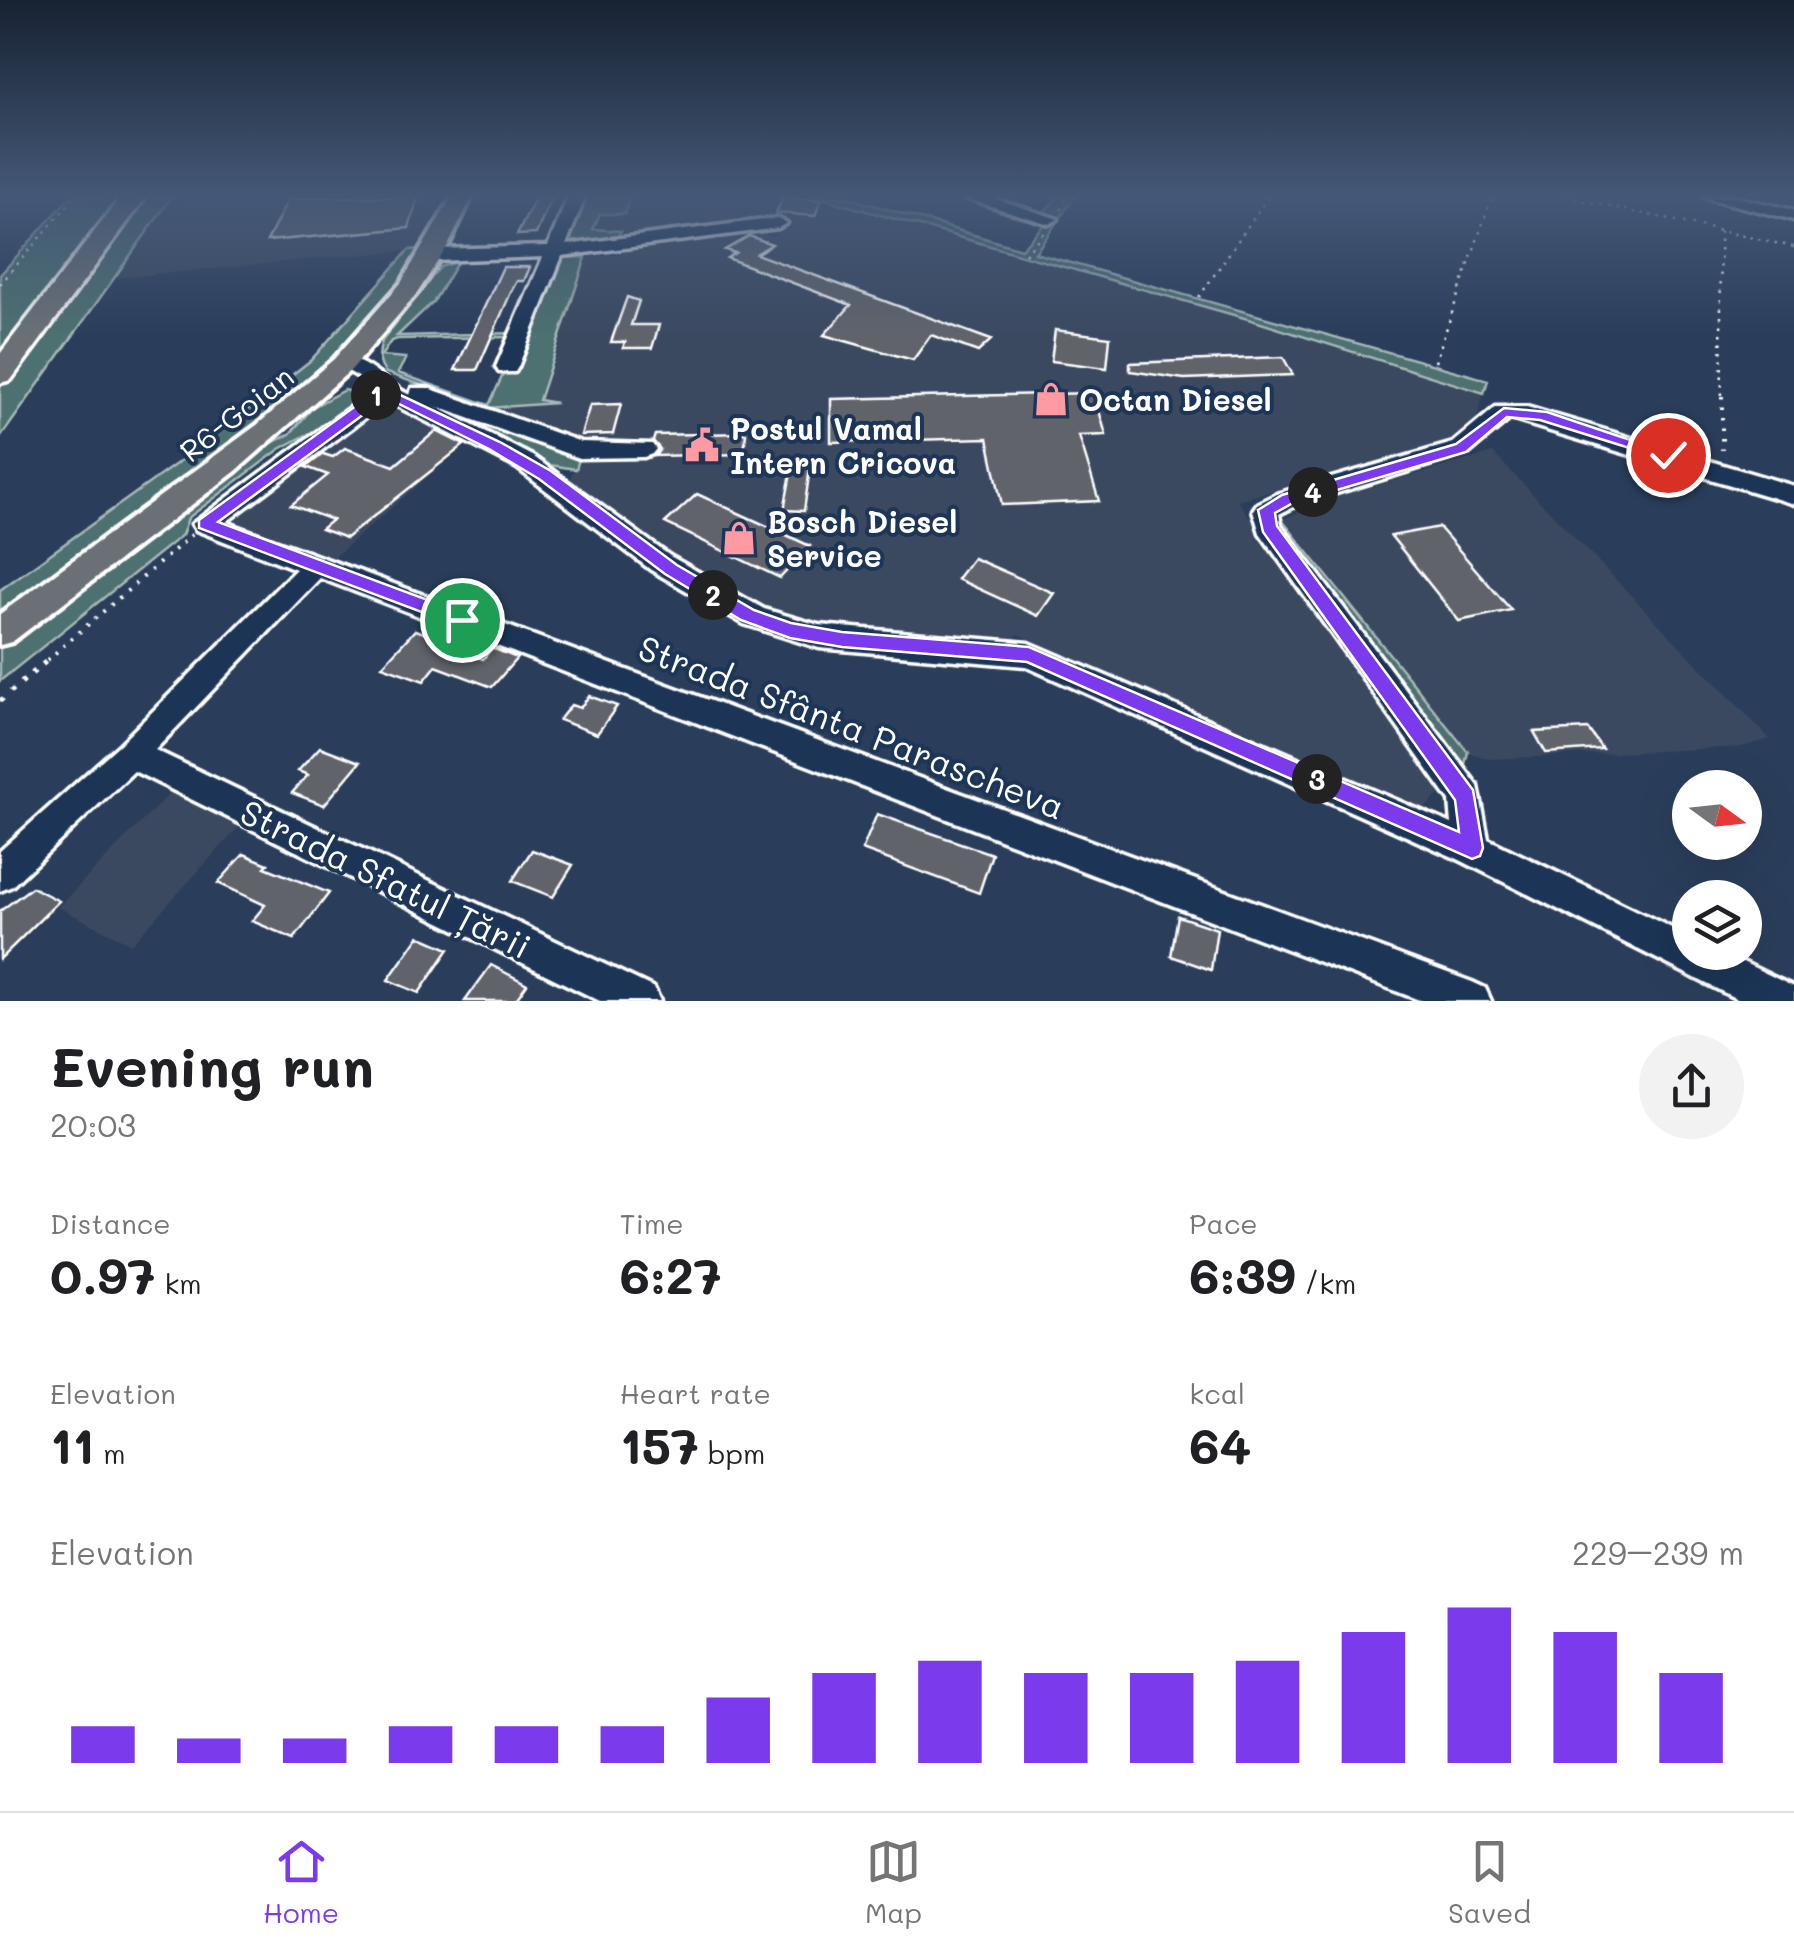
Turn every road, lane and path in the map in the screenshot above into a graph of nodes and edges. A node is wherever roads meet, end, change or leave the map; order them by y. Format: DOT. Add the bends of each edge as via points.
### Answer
graph roads {
  1 [pos="34,244"];
  2 [pos="99,244"];
  3 [pos="438,244"];
  4 [pos="559,244"];
  5 [pos="640,244"];
  6 [pos="1236,244"];
  7 [pos="1476,244"];
  8 [pos="1720,244"];
  9 [pos="556,252"];
  10 [pos="433,254"];
  11 [pos="0,284"];
  12 [pos="1199,297"];
  13 [pos="1435,362"];
  14 [pos="507,367"];
  15 [pos="0,374"];
  16 [pos="364,375"];
  17 [pos="644,448"];
  18 [pos="1722,450"];
  19 [pos="1794,495"];
  20 [pos="205,524"];
  21 [pos="316,566"];
  22 [pos="0,632"];
  23 [pos="0,701"];
  24 [pos="131,754"];
  25 [pos="1472,848"];
  26 [pos="0,874"];
  27 [pos="641,1001"];
  28 [pos="1472,1001"];
  29 [pos="1781,1001"];
  1 -- 11 [label="path"];
  2 -- 15 [label="highway"];
  3 -- 10 [label="main road, R6-Goian"];
  4 -- 9 [label="street"];
  5 -- 9 [label="street"];
  6 -- 12 [label="path"];
  7 -- 13 [label="path"];
  8 -- 18 [label="path"];
  9 -- 10 [label="street"];
  9 -- 14 [label="street"];
  10 -- 16 [label="main road, R6-Goian"];
  16 -- 17 [label="street" via="579,450"];
  16 -- 20 [label="street" via="370,403"];
  16 -- 22 [label="main road, R6-Goian" via="240,454"];
  16 -- 25 [label="street" via="545,475 671,570 748,615 842,640 1029,655"];
  19 -- 25 [label="street" via="1504,412 1461,448 1266,510 1269,528 1466,797"];
  20 -- 21 [label="street, Strada Sfânta Parascheva"];
  20 -- 23 [label="path"];
  21 -- 24 [label="street"];
  21 -- 28 [label="street, Strada Sfânta Parascheva"];
  24 -- 26 [label="street"];
  24 -- 27 [label="street, Strada Sfatul Țării"];
  25 -- 29 [label="street"];
}
